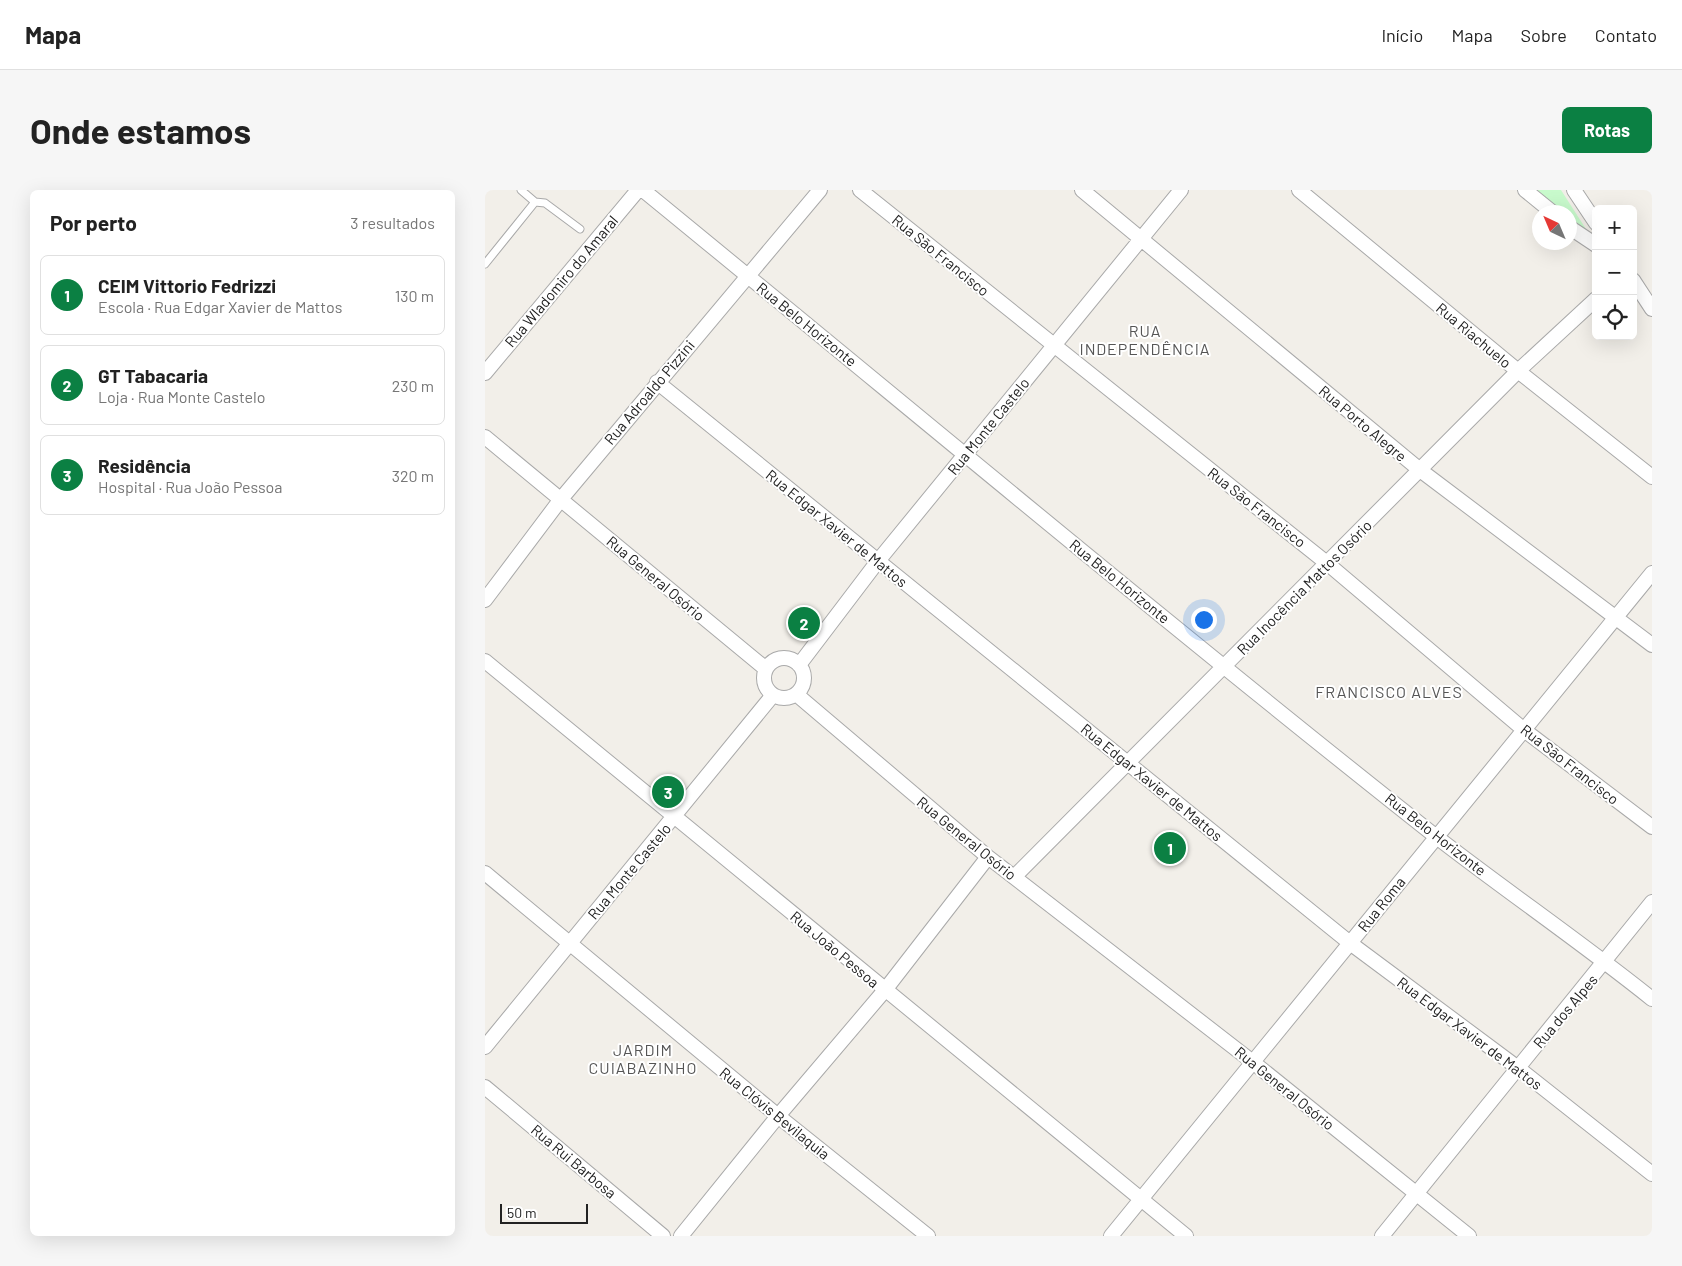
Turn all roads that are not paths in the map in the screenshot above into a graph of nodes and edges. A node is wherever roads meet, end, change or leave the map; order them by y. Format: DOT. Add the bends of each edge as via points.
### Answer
graph roads {
  1 [pos="521,190"];
  2 [pos="638,190"];
  3 [pos="643,190"];
  4 [pos="820,190"];
  5 [pos="860,190"];
  6 [pos="1082,190"];
  7 [pos="1181,190"];
  8 [pos="1299,190"];
  9 [pos="1525,190"];
  10 [pos="1577,191"];
  11 [pos="535,202"];
  12 [pos="1543,205"];
  13 [pos="1592,216"];
  14 [pos="580,229"];
  15 [pos="1577,232"];
  16 [pos="1141,239"];
  17 [pos="1592,242"];
  18 [pos="485,264"];
  19 [pos="747,275"];
  20 [pos="1637,286"];
  21 [pos="1592,303"];
  22 [pos="1651,306"];
  23 [pos="1053,345"];
  24 [pos="1518,371"];
  25 [pos="485,373"];
  26 [pos="657,382"];
  27 [pos="485,437"];
  28 [pos="965,454"];
  29 [pos="1420,470"];
  30 [pos="1652,477"];
  31 [pos="561,499"];
  32 [pos="878,561"];
  33 [pos="1328,564"];
  34 [pos="1652,573"];
  35 [pos="485,600"];
  36 [pos="1615,618"];
  37 [pos="1652,645"];
  38 [pos="485,661"];
  39 [pos="799,665"];
  40 [pos="1224,666"];
  41 [pos="766,669"];
  42 [pos="795,694"];
  43 [pos="773,695"];
  44 [pos="1524,730"];
  45 [pos="1128,763"];
  46 [pos="675,816"];
  47 [pos="1652,827"];
  48 [pos="1437,837"];
  49 [pos="988,857"];
  50 [pos="485,873"];
  51 [pos="1014,877"];
  52 [pos="1652,902"];
  53 [pos="570,942"];
  54 [pos="1350,943"];
  55 [pos="1606,962"];
  56 [pos="885,990"];
  57 [pos="1652,999"];
  58 [pos="485,1047"];
  59 [pos="1254,1063"];
  60 [pos="1518,1068"];
  61 [pos="485,1086"];
  62 [pos="778,1116"];
  63 [pos="1652,1174"];
  64 [pos="1417,1194"];
  65 [pos="1142,1198"];
  66 [pos="663,1236"];
  67 [pos="681,1236"];
  68 [pos="928,1236"];
  69 [pos="1111,1236"];
  70 [pos="1186,1236"];
  71 [pos="1383,1236"];
  72 [pos="1469,1236"];
  1 -- 11 [label="lane"];
  2 -- 25 [label="street, Rua Wladomiro do Amaral"];
  3 -- 19 [label="street, Rua Belo Horizonte"];
  4 -- 19 [label="street, Rua Adroaldo Pizzini"];
  5 -- 23 [label="street, Rua São Francisco"];
  6 -- 16 [label="street, Rua Porto Alegre"];
  7 -- 16 [label="street, Rua Monte Castelo"];
  8 -- 24 [label="street, Rua Riachuelo"];
  9 -- 12 [label="street"];
  10 -- 13 [label="street"];
  11 -- 14 [label="lane" via="545,203"];
  11 -- 18 [label="lane"];
  15 -- 17 [label="street"];
  16 -- 23 [label="street, Rua Monte Castelo"];
  16 -- 29 [label="street, Rua Porto Alegre"];
  19 -- 26 [label="street, Rua Adroaldo Pizzini"];
  19 -- 28 [label="street, Rua Belo Horizonte"];
  20 -- 22 [label="street"];
  21 -- 24 [label="street, Rua Inocência Mattos Osório"];
  23 -- 28 [label="street, Rua Monte Castelo"];
  23 -- 33 [label="street, Rua São Francisco"];
  24 -- 29 [label="street, Rua Inocência Mattos Osório"];
  24 -- 30 [label="street, Rua Riachuelo"];
  26 -- 31 [label="street, Rua Adroaldo Pizzini"];
  26 -- 32 [label="street, Rua Edgar Xavier de Mattos"];
  27 -- 31 [label="street, Rua General Osório"];
  28 -- 32 [label="street, Rua Monte Castelo"];
  28 -- 40 [label="street, Rua Belo Horizonte"];
  29 -- 33 [label="street, Rua Inocência Mattos Osório"];
  29 -- 36 [label="street, Rua Porto Alegre"];
  31 -- 35 [label="street, Rua Adroaldo Pizzini"];
  31 -- 41 [label="street, Rua General Osório"];
  32 -- 39 [label="street, Rua Monte Castelo"];
  32 -- 45 [label="street, Rua Edgar Xavier de Mattos"];
  33 -- 40 [label="street, Rua Inocência Mattos Osório"];
  33 -- 44 [label="street, Rua São Francisco"];
  34 -- 36 [label="street, Rua Roma"];
  36 -- 37 [label="street, Rua Porto Alegre"];
  36 -- 44 [label="street, Rua Roma"];
  38 -- 46 [label="street, Rua João Pessoa"];
  39 -- 41 [label="street" via="793,660 780,658"];
  39 -- 42 [label="street" via="804,682"];
  40 -- 45 [label="street, Rua Inocência Mattos Osório"];
  40 -- 48 [label="street, Rua Belo Horizonte"];
  41 -- 43 [label="street" via="765,685"];
  42 -- 43 [label="street" via="786,698"];
  42 -- 49 [label="street, Rua General Osório"];
  43 -- 46 [label="street, Rua Monte Castelo"];
  44 -- 47 [label="street, Rua São Francisco"];
  44 -- 48 [label="street, Rua Roma"];
  45 -- 51 [label="street, Rua Inocência Mattos Osório"];
  45 -- 54 [label="street, Rua Edgar Xavier de Mattos"];
  46 -- 53 [label="street, Rua Monte Castelo"];
  46 -- 56 [label="street, Rua João Pessoa"];
  48 -- 54 [label="street, Rua Roma"];
  48 -- 55 [label="street, Rua Belo Horizonte"];
  49 -- 51 [label="street, Rua General Osório"];
  49 -- 56 [label="street"];
  50 -- 53 [label="street, Rua Clóvis Bevilaquia"];
  51 -- 59 [label="street, Rua General Osório"];
  52 -- 55 [label="street, Rua dos Alpes"];
  53 -- 58 [label="street, Rua Monte Castelo"];
  53 -- 62 [label="street, Rua Clóvis Bevilaquia"];
  54 -- 59 [label="street, Rua Roma"];
  54 -- 60 [label="street, Rua Edgar Xavier de Mattos"];
  55 -- 57 [label="street, Rua Belo Horizonte"];
  55 -- 60 [label="street, Rua dos Alpes"];
  56 -- 62 [label="street"];
  56 -- 65 [label="street, Rua João Pessoa"];
  59 -- 64 [label="street, Rua General Osório"];
  59 -- 65 [label="street, Rua Roma"];
  60 -- 63 [label="street, Rua Edgar Xavier de Mattos"];
  60 -- 64 [label="street, Rua dos Alpes"];
  61 -- 66 [label="street, Rua Rui Barbosa"];
  62 -- 67 [label="street"];
  62 -- 68 [label="street, Rua Clóvis Bevilaquia"];
  64 -- 71 [label="street, Rua dos Alpes"];
  64 -- 72 [label="street, Rua General Osório"];
  65 -- 69 [label="street, Rua Roma"];
  65 -- 70 [label="street, Rua João Pessoa"];
}
